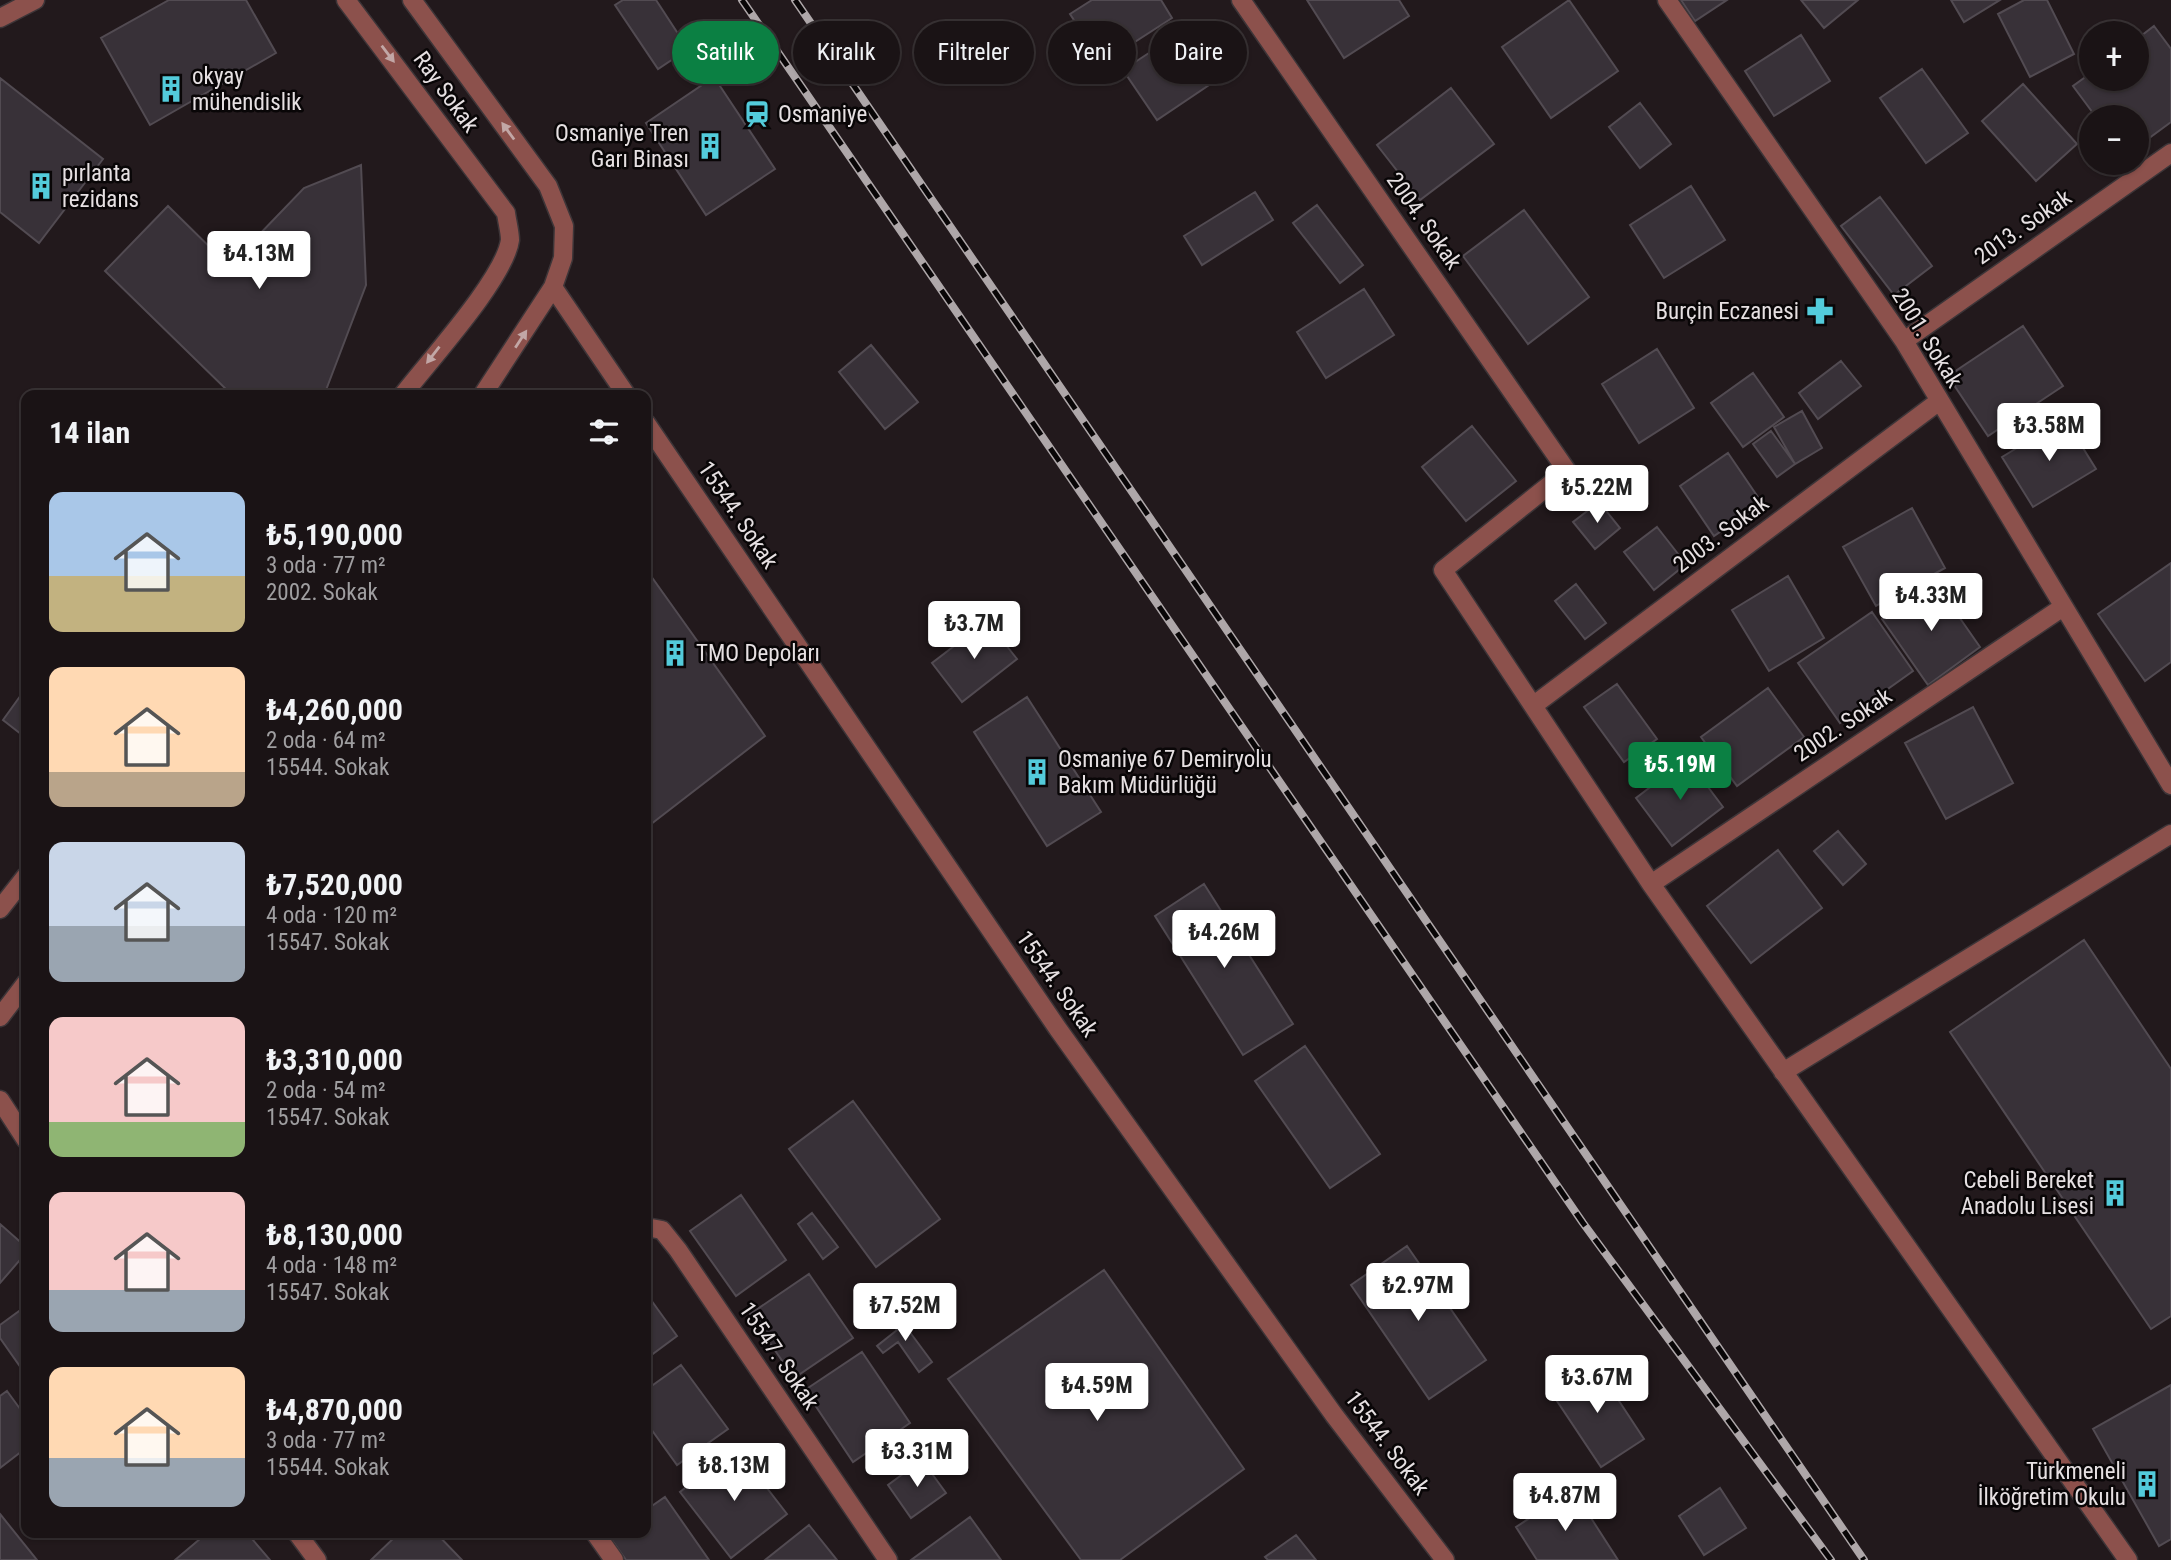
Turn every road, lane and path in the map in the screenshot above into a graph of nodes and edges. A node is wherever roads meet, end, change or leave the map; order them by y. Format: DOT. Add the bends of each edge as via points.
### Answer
graph roads {
  1 [pos="36,0"];
  2 [pos="346,0"];
  3 [pos="412,0"];
  4 [pos="1241,0"];
  5 [pos="1667,0"];
  6 [pos="0,18"];
  7 [pos="2171,153"];
  8 [pos="553,287"];
  9 [pos="1904,341"];
  10 [pos="407,390"];
  11 [pos="486,390"];
  12 [pos="623,390"];
  13 [pos="1938,402"];
  14 [pos="651,430"];
  15 [pos="2063,607"];
  16 [pos="1534,705"];
  17 [pos="2171,785"];
  18 [pos="2171,834"];
  19 [pos="21,882"];
  20 [pos="1651,884"];
  21 [pos="0,909"];
  22 [pos="21,990"];
  23 [pos="0,1017"];
  24 [pos="1783,1072"];
  25 [pos="0,1100"];
  26 [pos="21,1132"];
  27 [pos="651,1228"];
  28 [pos="301,1538"];
  29 [pos="599,1538"];
  30 [pos="1442,1559"];
  31 [pos="317,1560"];
  32 [pos="614,1560"];
  33 [pos="888,1560"];
  34 [pos="2127,1560"];
  1 -- 6 [label="street"];
  2 -- 10 [label="street, Ray Sokak, one-way" via="506,213 510,240 501,264"];
  8 -- 3 [label="street, one-way" via="565,241 557,203"];
  4 -- 16 [label="street, 2004. Sokak" via="1567,471 1443,570"];
  5 -- 9 [label="street, 2001. Sokak"];
  7 -- 9 [label="street, 2013. Sokak"];
  11 -- 8 [label="street, one-way"];
  8 -- 12 [label="street"];
  9 -- 13 [label="street, 2001. Sokak"];
  13 -- 15 [label="street, 2001. Sokak"];
  13 -- 16 [label="street, 2003. Sokak"];
  14 -- 30 [label="street, 15544. Sokak" via="1058,1029"];
  15 -- 17 [label="street, 2001. Sokak"];
  15 -- 20 [label="street, 2002. Sokak"];
  16 -- 20 [label="street"];
  18 -- 24 [label="street"];
  19 -- 21 [label="street"];
  20 -- 24 [label="street"];
  22 -- 23 [label="street"];
  24 -- 34 [label="street"];
  25 -- 26 [label="street"];
  27 -- 33 [label="street, 15547. Sokak" via="662,1230 678,1250"];
  28 -- 31 [label="street"];
  29 -- 32 [label="street"];
}
